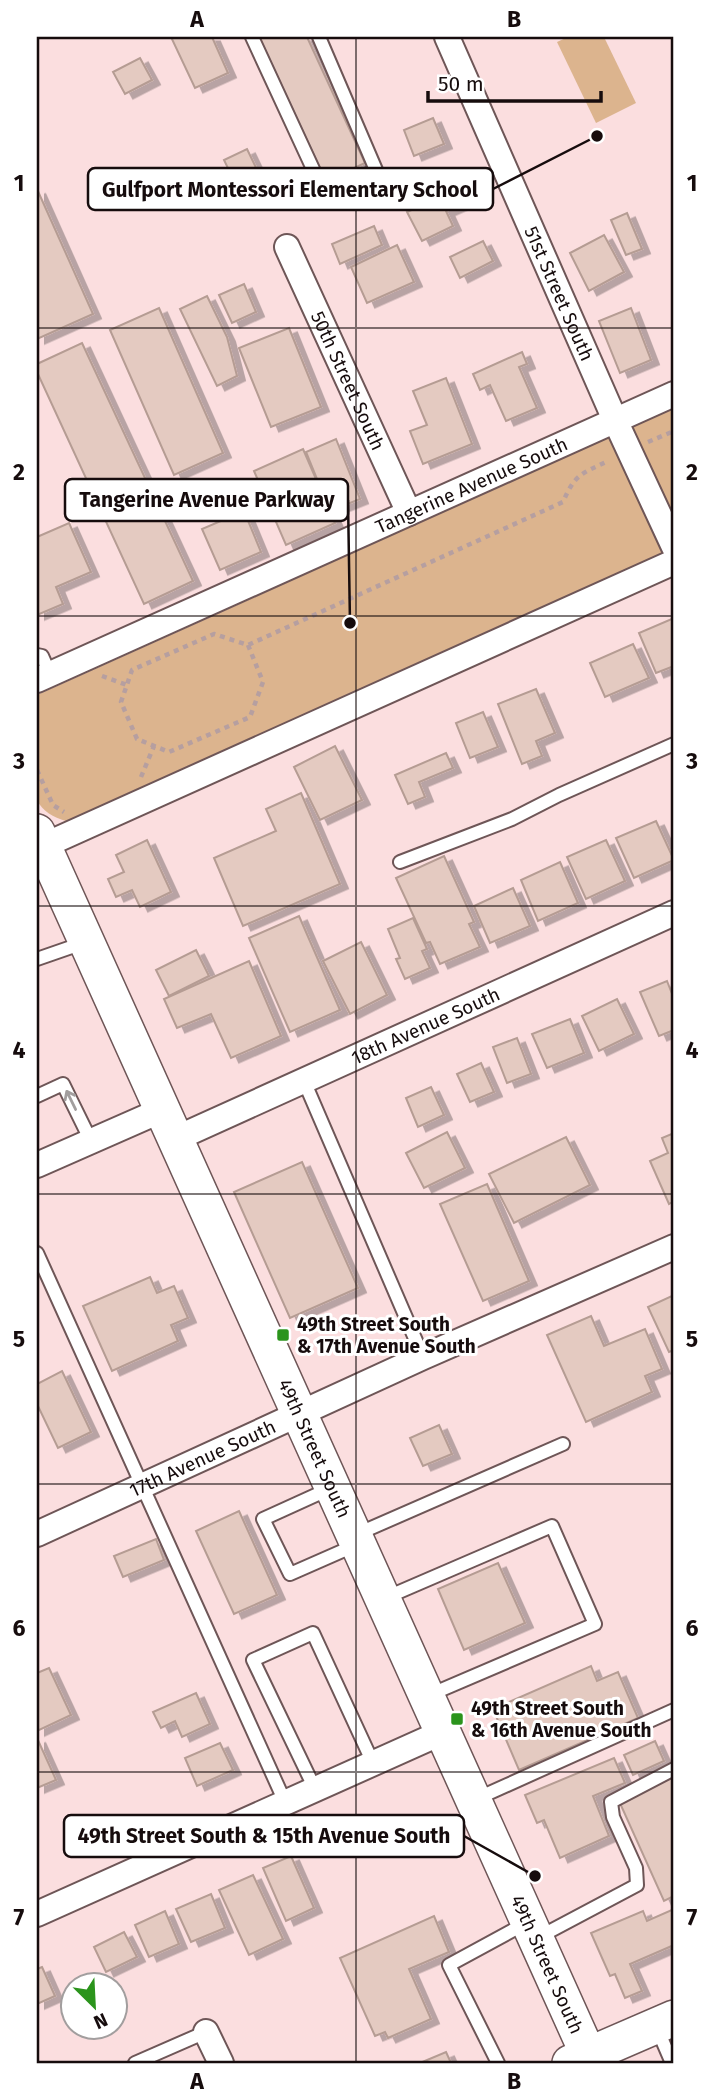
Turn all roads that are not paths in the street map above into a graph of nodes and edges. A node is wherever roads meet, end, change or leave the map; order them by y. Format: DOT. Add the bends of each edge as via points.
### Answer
graph roads {
  1 [pos="252,37"];
  2 [pos="319,37"];
  3 [pos="447,37"];
  4 [pos="287,247"];
  5 [pos="674,394"];
  6 [pos="615,420"];
  7 [pos="409,513"];
  8 [pos="674,547"];
  9 [pos="674,562"];
  10 [pos="41,670"];
  11 [pos="674,744"];
  12 [pos="40,839"];
  13 [pos="400,862"];
  14 [pos="674,914"];
  15 [pos="86,942"];
  16 [pos="37,959"];
  17 [pos="304,1080"];
  18 [pos="37,1096"];
  19 [pos="169,1124"];
  20 [pos="91,1141"];
  21 [pos="37,1165"];
  22 [pos="674,1247"];
  23 [pos="37,1253"];
  24 [pos="423,1357"];
  25 [pos="300,1414"];
  26 [pos="563,1444"];
  27 [pos="143,1486"];
  28 [pos="333,1488"];
  29 [pos="37,1534"];
  30 [pos="356,1540"];
  31 [pos="383,1599"];
  32 [pos="427,1697"];
  33 [pos="674,1710"];
  34 [pos="443,1732"];
  35 [pos="373,1763"];
  36 [pos="674,1769"];
  37 [pos="315,1789"];
  38 [pos="473,1801"];
  39 [pos="285,1802"];
  40 [pos="37,1914"];
  41 [pos="532,1931"];
  42 [pos="665,2022"];
  43 [pos="206,2032"];
  44 [pos="583,2061"];
  45 [pos="135,2063"];
  46 [pos="221,2063"];
  47 [pos="498,2063"];
  48 [pos="672,2063"];
  1 -- 2 [label="lane" via="325,195 376,170"];
  3 -- 6 [label="street, 51st Street South"];
  4 -- 7 [label="street, 50th Street South"];
  5 -- 6 [label="street, Tangerine Avenue South"];
  6 -- 7 [label="street, Tangerine Avenue South"];
  6 -- 8 [label="street, 51st Street South"];
  7 -- 10 [label="street, Tangerine Avenue South"];
  9 -- 12 [label="street"];
  11 -- 13 [label="lane" via="512,819"];
  12 -- 15 [label="main road, 49th Street South"];
  14 -- 17 [label="street, 18th Avenue South"];
  15 -- 16 [label="lane"];
  15 -- 19 [label="main road, 49th Street South"];
  17 -- 19 [label="street, 18th Avenue South"];
  17 -- 24 [label="lane"];
  20 -- 18 [label="lane, one-way" via="63,1084"];
  19 -- 20 [label="street, 18th Avenue South"];
  19 -- 25 [label="main road, 49th Street South"];
  20 -- 21 [label="street, 18th Avenue South"];
  22 -- 24 [label="street, 17th Avenue South"];
  23 -- 27 [label="lane"];
  24 -- 25 [label="street, 17th Avenue South"];
  25 -- 27 [label="street, 17th Avenue South"];
  25 -- 28 [label="main road, 49th Street South"];
  26 -- 30 [label="lane"];
  27 -- 29 [label="street, 17th Avenue South"];
  27 -- 39 [label="lane"];
  28 -- 30 [label="main road, 49th Street South"];
  28 -- 30 [label="lane" via="263,1519 290,1574"];
  30 -- 31 [label="main road, 49th Street South"];
  31 -- 32 [label="main road, 49th Street South"];
  31 -- 32 [label="lane" via="552,1526 595,1624"];
  32 -- 34 [label="main road, 49th Street South"];
  33 -- 38 [label="lane"];
  34 -- 35 [label="street"];
  34 -- 38 [label="main road, 49th Street South"];
  35 -- 37 [label="street"];
  35 -- 37 [label="lane" via="313,1633 253,1660"];
  36 -- 41 [label="lane" via="611,1802 636,1868 637,1885"];
  37 -- 39 [label="street"];
  38 -- 41 [label="main road, 49th Street South"];
  39 -- 40 [label="street"];
  41 -- 44 [label="main road, 49th Street South"];
  41 -- 47 [label="lane" via="449,1965"];
  42 -- 44 [label="main road"];
  42 -- 48 [label="lane"];
  43 -- 45 [label="lane"];
  43 -- 46 [label="street"];
}
